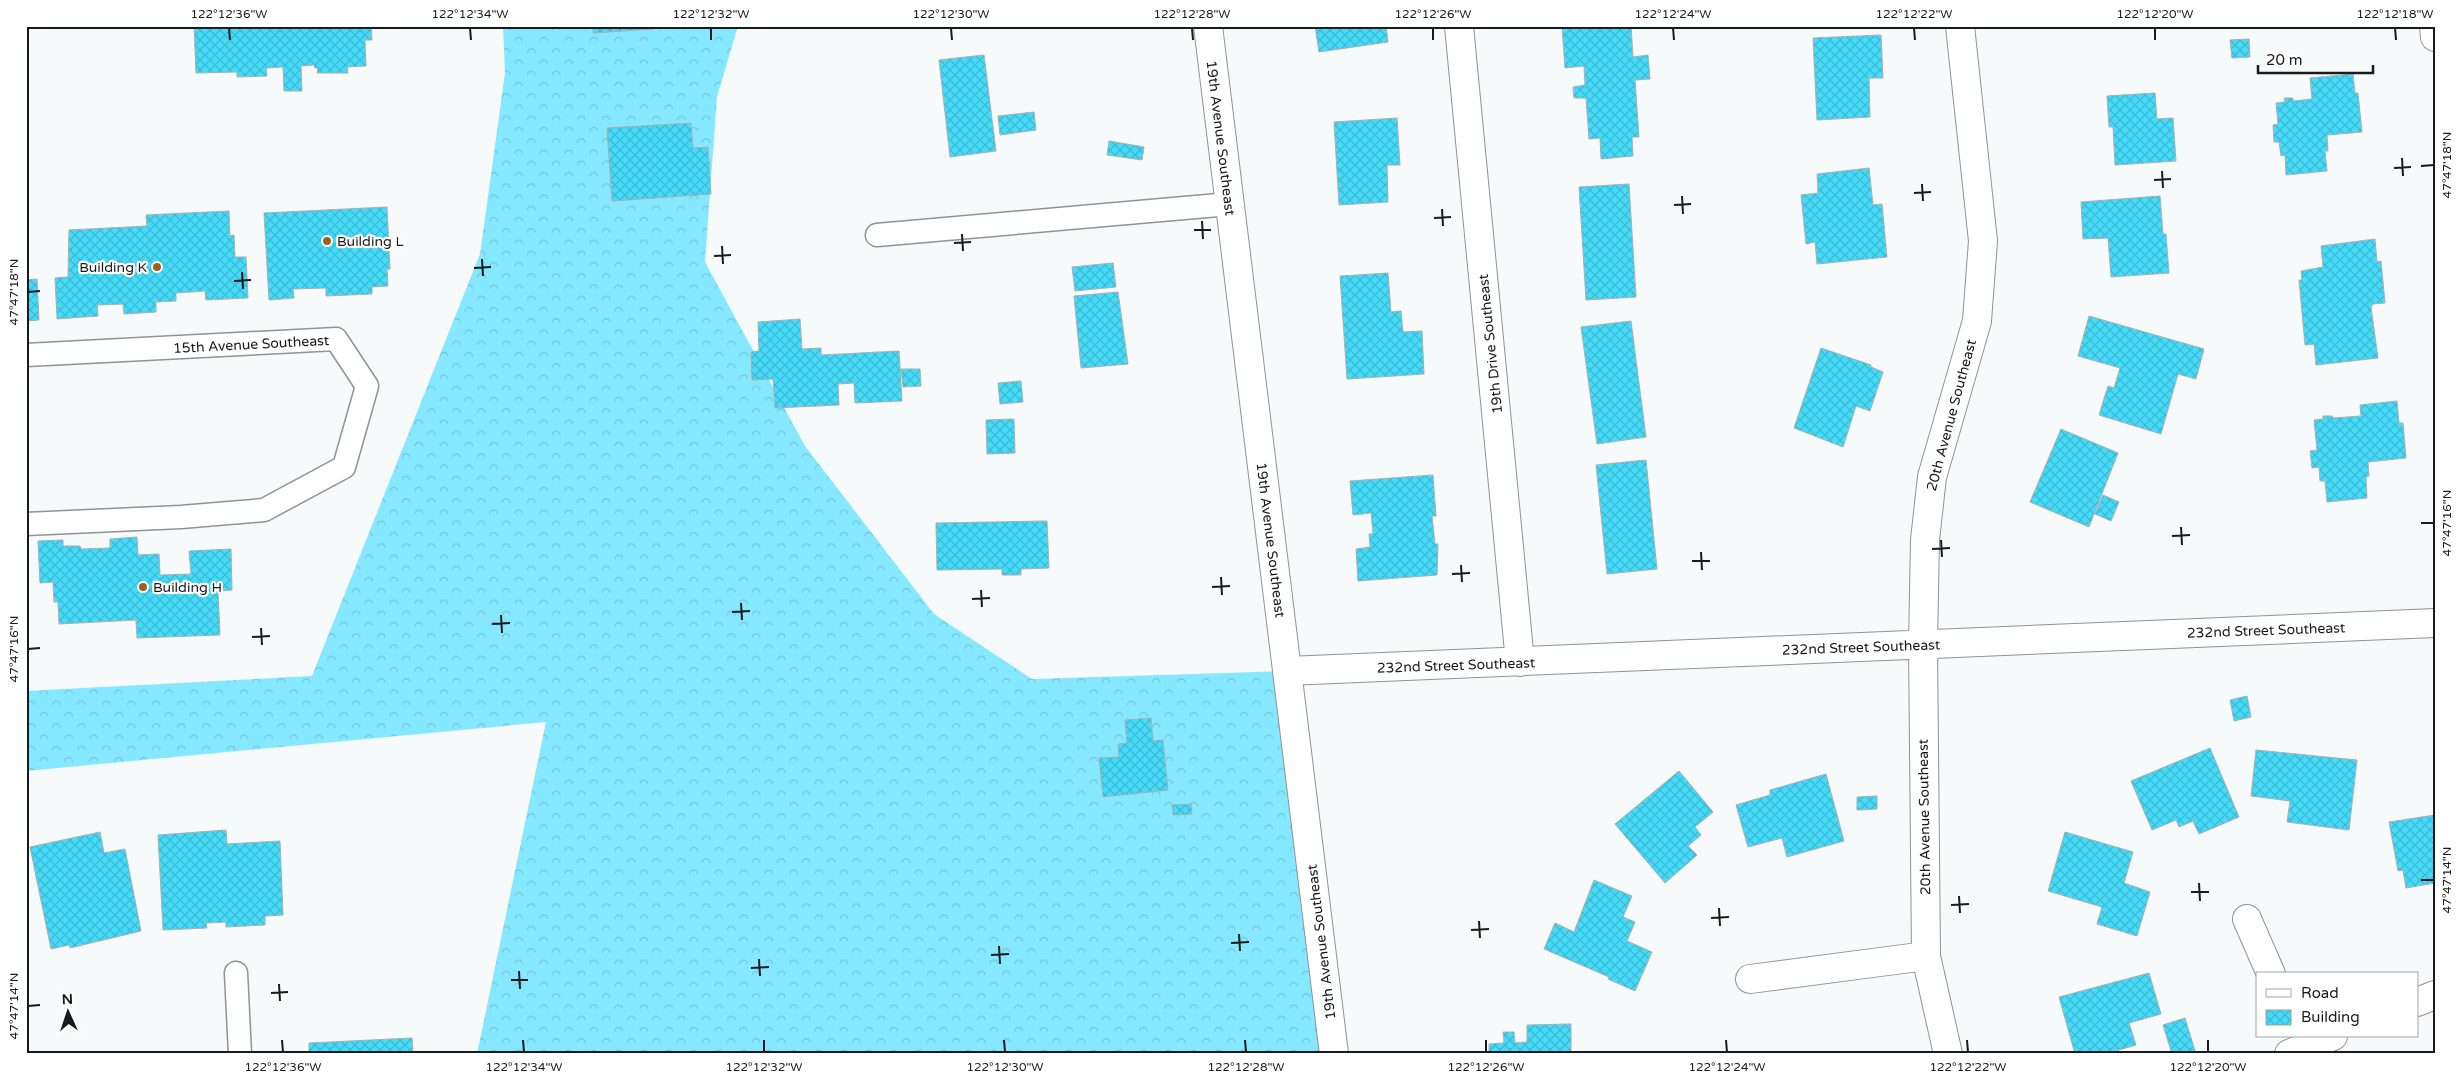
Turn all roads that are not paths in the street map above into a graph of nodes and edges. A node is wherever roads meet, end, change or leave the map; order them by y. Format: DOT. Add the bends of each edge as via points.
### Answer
graph roads {
  1 [pos="1208,26"];
  2 [pos="1459,26"];
  3 [pos="1960,26"];
  4 [pos="2434,26"];
  5 [pos="2435,37"];
  6 [pos="1230,204"];
  7 [pos="877,235"];
  8 [pos="26,356"];
  9 [pos="26,524"];
  10 [pos="2435,623"];
  11 [pos="1923,644"];
  12 [pos="1520,662"];
  13 [pos="1288,671"];
  14 [pos="2247,918"];
  15 [pos="1926,956"];
  16 [pos="2270,972"];
  17 [pos="236,973"];
  18 [pos="1750,979"];
  19 [pos="2435,996"];
  20 [pos="2418,1002"];
  21 [pos="2326,1038"];
  22 [pos="2297,1046"];
  23 [pos="240,1054"];
  24 [pos="1334,1054"];
  25 [pos="1948,1054"];
  1 -- 6 [label="street, 19th Avenue Southeast"];
  2 -- 12 [label="street, 19th Drive Southeast"];
  3 -- 11 [label="street, 20th Avenue Southeast" via="1983,241 1977,321 1932,477 1925,540"];
  4 -- 5 [label="street"];
  6 -- 7 [label="lane"];
  6 -- 13 [label="street, 19th Avenue Southeast"];
  8 -- 9 [label="lane, 15th Avenue Southeast" via="336,339 367,386 344,467 264,510"];
  10 -- 11 [label="street, 232nd Street Southeast"];
  11 -- 12 [label="street, 232nd Street Southeast"];
  11 -- 15 [label="street, 20th Avenue Southeast"];
  12 -- 13 [label="street, 232nd Street Southeast"];
  13 -- 24 [label="street, 19th Avenue Southeast"];
  14 -- 16 [label="street"];
  15 -- 18 [label="street"];
  15 -- 25 [label="street, 20th Avenue Southeast"];
  17 -- 23 [label="lane"];
  19 -- 20 [label="street"];
  21 -- 22 [label="street"];
}
